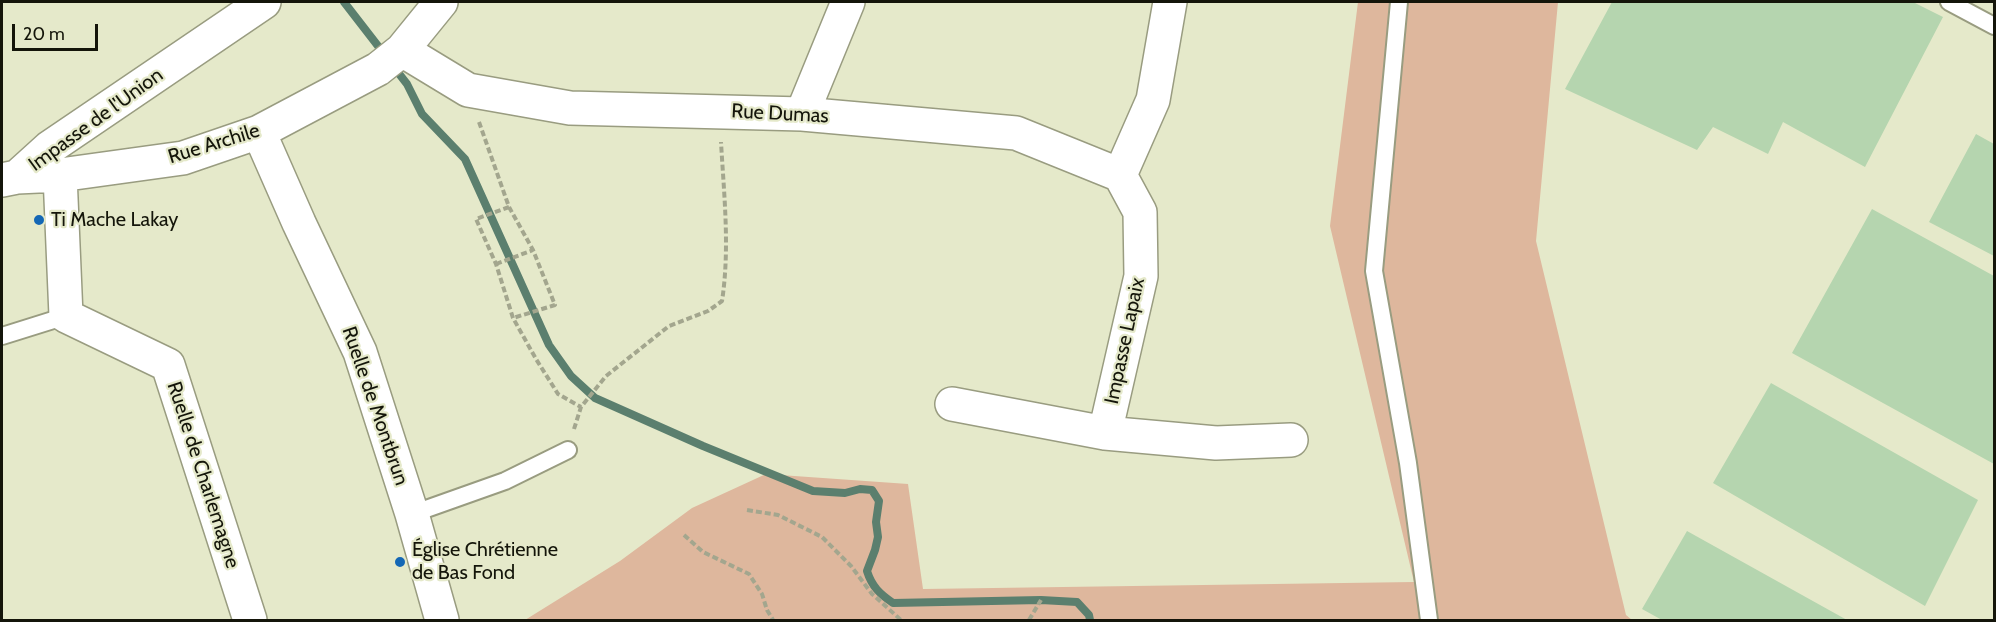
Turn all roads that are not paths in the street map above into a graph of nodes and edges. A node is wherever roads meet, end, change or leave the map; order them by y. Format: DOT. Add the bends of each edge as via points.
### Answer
graph roads {
  1 [pos="264,2"];
  2 [pos="441,2"];
  3 [pos="848,2"];
  4 [pos="1170,2"];
  5 [pos="1399,2"];
  6 [pos="1949,2"];
  7 [pos="1995,26"];
  8 [pos="392,59"];
  9 [pos="802,114"];
  10 [pos="260,132"];
  11 [pos="60,175"];
  12 [pos="1120,175"];
  13 [pos="9,178"];
  14 [pos="66,316"];
  15 [pos="2,336"];
  16 [pos="952,404"];
  17 [pos="1105,433"];
  18 [pos="1291,440"];
  19 [pos="568,450"];
  20 [pos="412,514"];
  21 [pos="250,621"];
  22 [pos="442,621"];
  23 [pos="1429,621"];
  1 -- 13 [label="street, Impasse de l'Union"];
  2 -- 8 [label="street, Rue Archile"];
  3 -- 9 [label="street"];
  4 -- 12 [label="street" via="1153,100"];
  5 -- 23 [label="lane" via="1374,271 1408,463"];
  6 -- 7 [label="lane"];
  8 -- 9 [label="street, Rue Dumas" via="468,90 570,108"];
  8 -- 10 [label="street, Rue Archile"];
  9 -- 12 [label="street, Rue Dumas" via="1016,134"];
  10 -- 11 [label="street, Rue Archile" via="183,158"];
  10 -- 20 [label="street, Ruelle de Montbrun" via="360,352"];
  11 -- 13 [label="street, Rue Archile"];
  11 -- 14 [label="street"];
  12 -- 17 [label="street, Impasse Lapaix" via="1140,212 1141,276"];
  14 -- 15 [label="lane"];
  14 -- 21 [label="street, Ruelle de Charlemagne" via="168,365"];
  16 -- 17 [label="street"];
  17 -- 18 [label="street" via="1216,443"];
  19 -- 20 [label="lane" via="506,481"];
  20 -- 22 [label="street, Ruelle de Montbrun"];
}
